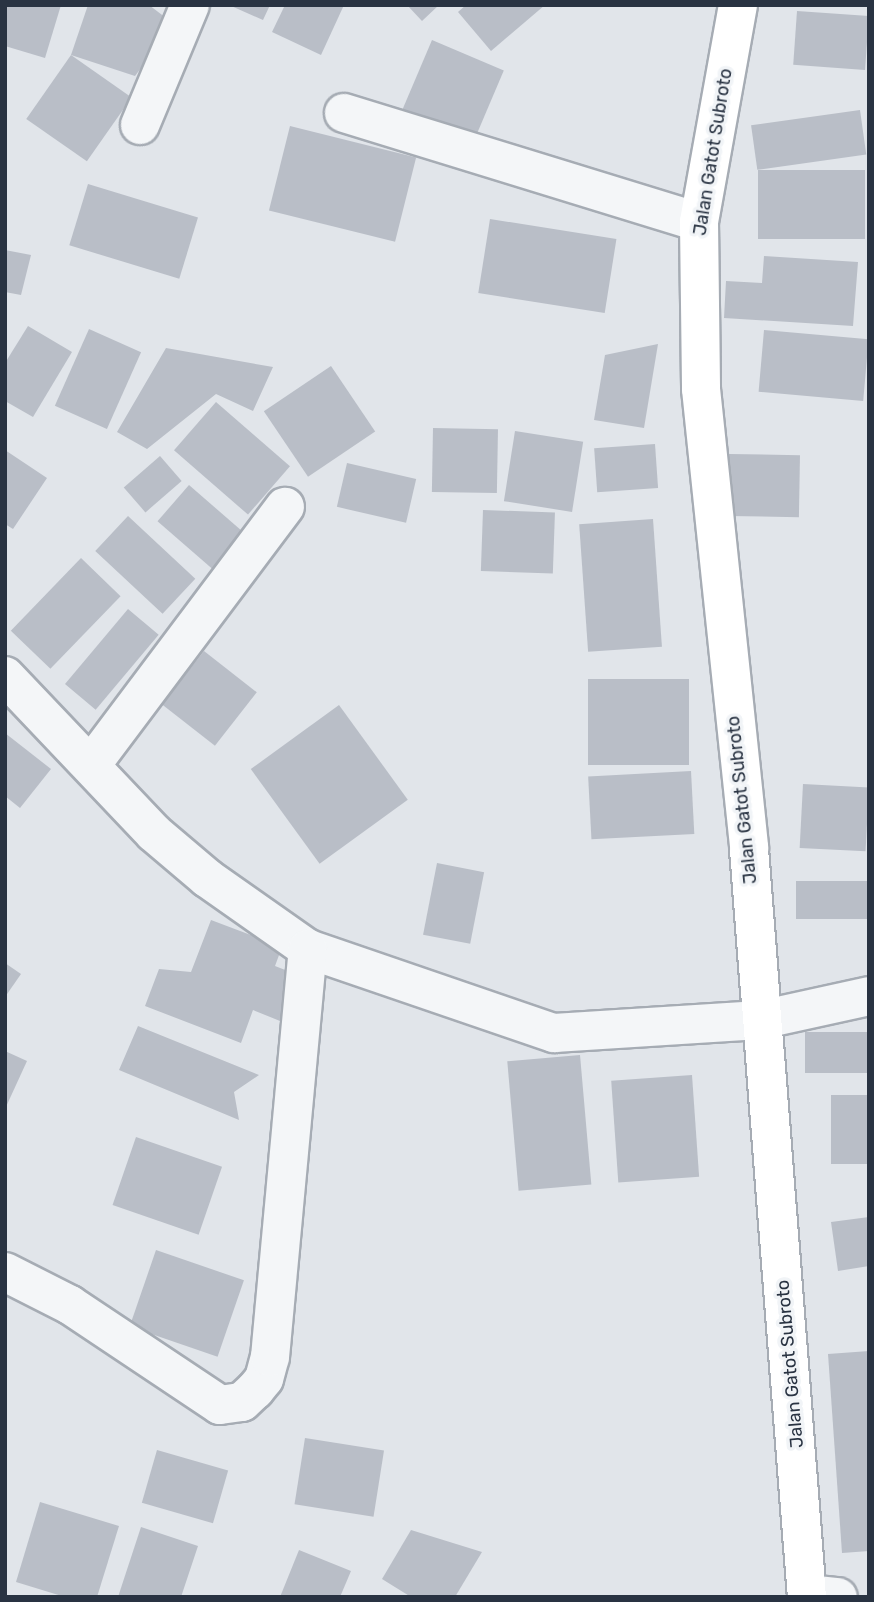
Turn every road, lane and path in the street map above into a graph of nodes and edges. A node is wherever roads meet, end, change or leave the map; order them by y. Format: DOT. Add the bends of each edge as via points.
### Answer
graph roads {
  1 [pos="190,5"];
  2 [pos="738,5"];
  3 [pos="344,113"];
  4 [pos="140,125"];
  5 [pos="699,222"];
  6 [pos="285,508"];
  7 [pos="5,676"];
  8 [pos="91,765"];
  9 [pos="308,949"];
  10 [pos="869,996"];
  11 [pos="760,1020"];
  12 [pos="5,1272"];
  13 [pos="817,1596"];
  1 -- 4 [label="street"];
  2 -- 5 [label="main road, Jalan Gatot Subroto"];
  3 -- 5 [label="street"];
  5 -- 11 [label="main road, Jalan Gatot Subroto" via="701,389 749,849"];
  6 -- 8 [label="street"];
  7 -- 8 [label="street"];
  8 -- 9 [label="street" via="164,842"];
  9 -- 11 [label="street" via="554,1032"];
  9 -- 12 [label="street" via="270,1357 264,1379 255,1390 242,1402 220,1405 69,1305"];
  10 -- 11 [label="street"];
  11 -- 13 [label="main road, Jalan Gatot Subroto"];
}
